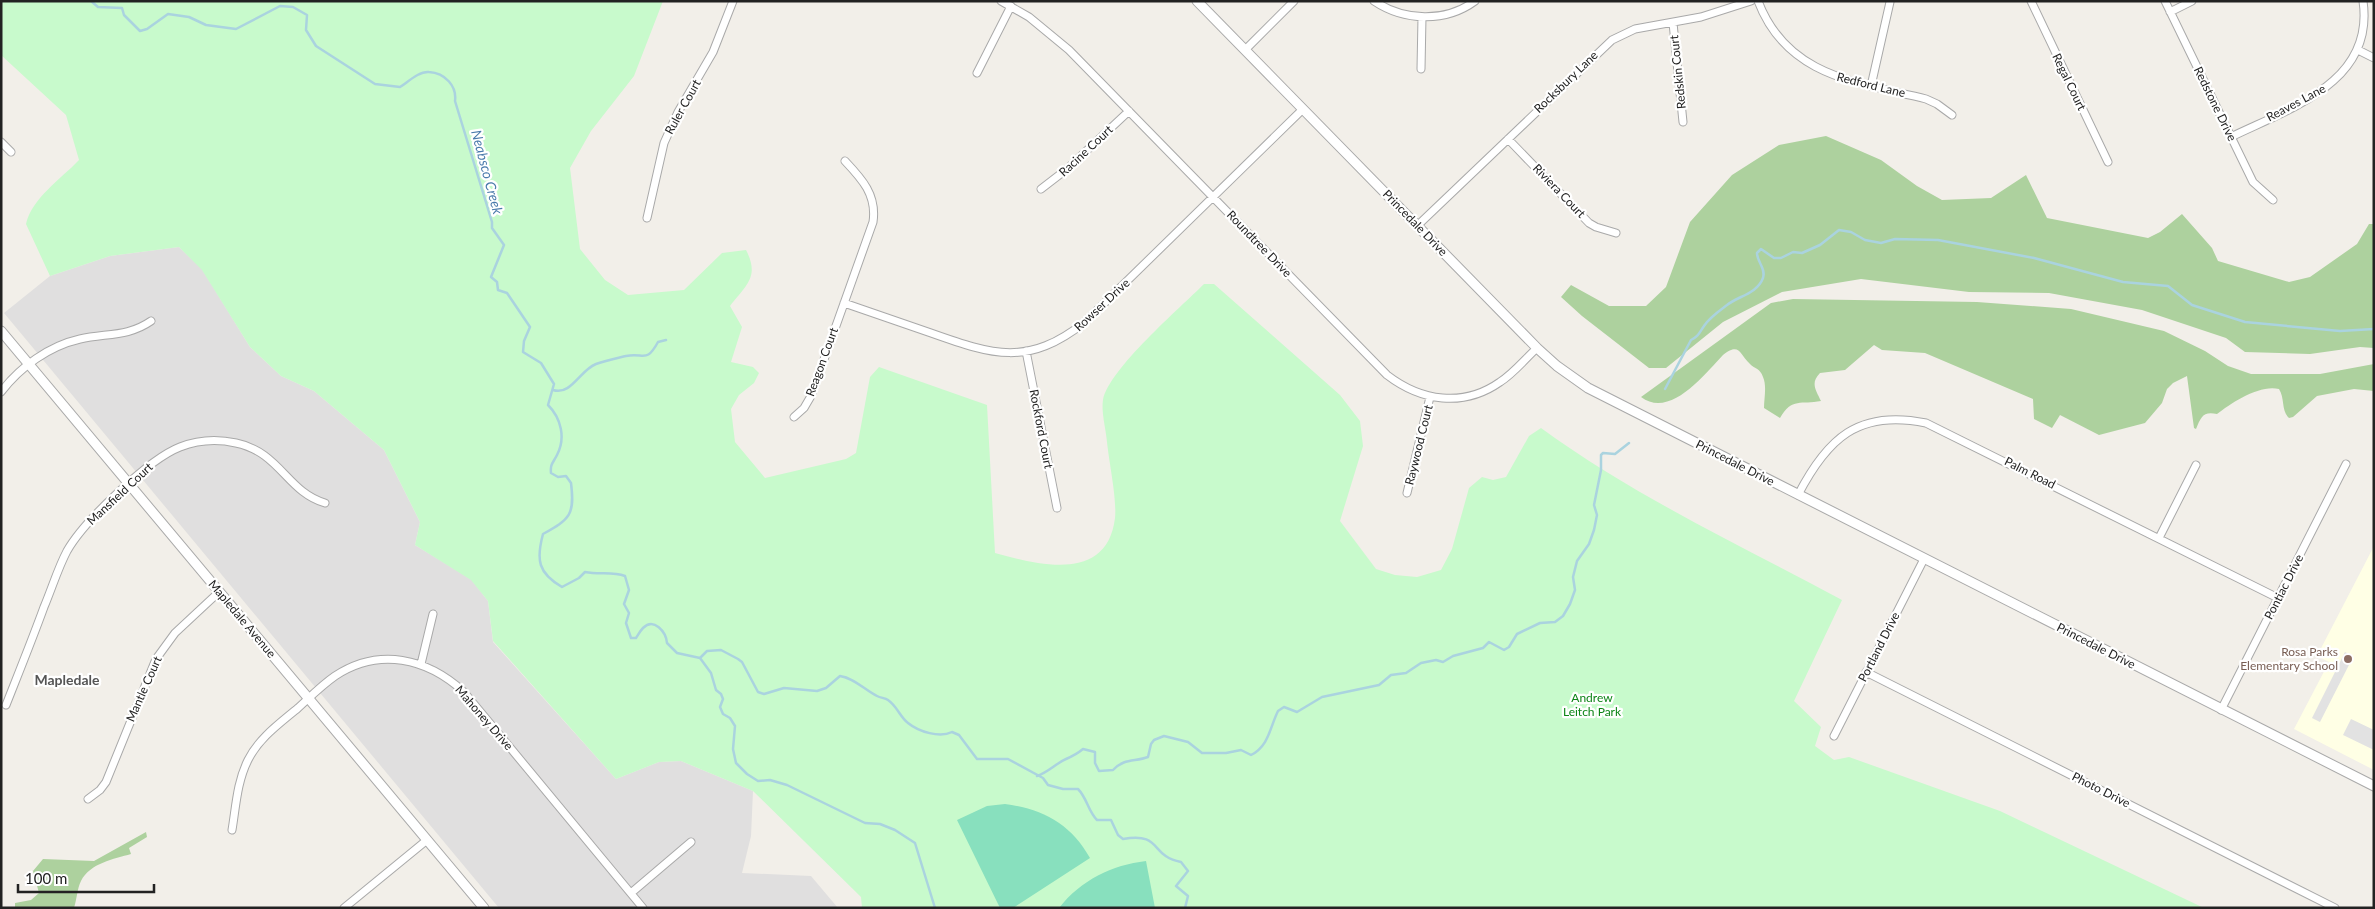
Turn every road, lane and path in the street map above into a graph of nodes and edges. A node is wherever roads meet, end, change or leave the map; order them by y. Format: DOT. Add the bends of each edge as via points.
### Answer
graph roads {
  1 [pos="733,1"];
  2 [pos="1001,1"];
  3 [pos="1197,1"];
  4 [pos="1294,1"];
  5 [pos="1374,1"];
  6 [pos="1475,1"];
  7 [pos="1751,1"];
  8 [pos="1758,1"];
  9 [pos="2031,1"];
  10 [pos="2165,1"];
  11 [pos="2192,1"];
  12 [pos="2363,1"];
  13 [pos="1890,2"];
  14 [pos="1011,6"];
  15 [pos="2170,12"];
  16 [pos="1422,17"];
  17 [pos="1673,23"];
  18 [pos="1245,50"];
  19 [pos="2358,50"];
  20 [pos="2374,58"];
  21 [pos="1421,69"];
  22 [pos="977,73"];
  23 [pos="1872,86"];
  24 [pos="1303,109"];
  25 [pos="1129,111"];
  26 [pos="1952,115"];
  27 [pos="1683,122"];
  28 [pos="2231,137"];
  29 [pos="1508,139"];
  30 [pos="1,142"];
  31 [pos="11,152"];
  32 [pos="845,161"];
  33 [pos="2108,162"];
  34 [pos="1041,189"];
  35 [pos="1214,197"];
  36 [pos="2273,200"];
  37 [pos="647,218"];
  38 [pos="1417,226"];
  39 [pos="1616,233"];
  40 [pos="844,303"];
  41 [pos="151,321"];
  42 [pos="1,330"];
  43 [pos="1536,348"];
  44 [pos="1026,351"];
  45 [pos="29,364"];
  46 [pos="1,392"];
  47 [pos="1430,397"];
  48 [pos="794,417"];
  49 [pos="2346,464"];
  50 [pos="2196,465"];
  51 [pos="130,484"];
  52 [pos="1407,493"];
  53 [pos="1798,495"];
  54 [pos="325,503"];
  55 [pos="1057,508"];
  56 [pos="2159,538"];
  57 [pos="1924,559"];
  58 [pos="219,592"];
  59 [pos="2278,598"];
  60 [pos="433,614"];
  61 [pos="421,664"];
  62 [pos="1866,672"];
  63 [pos="309,698"];
  64 [pos="6,705"];
  65 [pos="2221,710"];
  66 [pos="1834,736"];
  67 [pos="2374,786"];
  68 [pos="88,798"];
  69 [pos="232,830"];
  70 [pos="427,840"];
  71 [pos="691,842"];
  72 [pos="631,893"];
  73 [pos="344,908"];
  74 [pos="484,908"];
  75 [pos="643,908"];
  76 [pos="2335,908"];
  1 -- 37 [label="street, Ruler Court" via="713,52 668,134"];
  2 -- 14 [label="street, Roundtree Drive"];
  3 -- 18 [label="street, Princedale Drive"];
  4 -- 18 [label="street"];
  5 -- 16 [label="street" via="1393,11"];
  6 -- 16 [label="street" via="1446,15"];
  7 -- 17 [label="street, Rocksbury Lane"];
  8 -- 23 [label="street, Redford Lane" via="1776,34 1802,60 1837,77"];
  9 -- 33 [label="street, Regal Court"];
  10 -- 15 [label="street, Redstone Drive"];
  11 -- 15 [label="street"];
  12 -- 19 [label="street, Reaves Lane" via="2364,20"];
  13 -- 23 [label="street"];
  14 -- 22 [label="street"];
  14 -- 25 [label="street, Roundtree Drive" via="1046,29"];
  15 -- 28 [label="street, Redstone Drive"];
  16 -- 21 [label="street"];
  17 -- 27 [label="street, Redskin Court"];
  17 -- 29 [label="street, Rocksbury Lane" via="1634,29 1612,40"];
  18 -- 24 [label="street, Princedale Drive"];
  19 -- 20 [label="street"];
  19 -- 28 [label="street, Reaves Lane" via="2350,64 2329,86"];
  23 -- 26 [label="street, Redford Lane" via="1926,99"];
  24 -- 35 [label="street, Rowser Drive"];
  24 -- 38 [label="street, Princedale Drive"];
  25 -- 34 [label="street, Racine Court"];
  25 -- 35 [label="street, Roundtree Drive"];
  28 -- 36 [label="street, Redstone Drive" via="2253,182"];
  29 -- 38 [label="street, Rocksbury Lane"];
  29 -- 39 [label="street, Riviera Court" via="1589,223"];
  30 -- 31 [label="street"];
  32 -- 40 [label="street, Reagon Court" via="867,187 874,215"];
  35 -- 44 [label="street, Rowser Drive" via="1085,322 1059,340"];
  35 -- 47 [label="street, Roundtree Drive" via="1387,375 1410,390"];
  38 -- 43 [label="street, Princedale Drive"];
  40 -- 44 [label="street, Rowser Drive" via="979,350 998,353"];
  40 -- 48 [label="street, Reagon Court" via="811,396"];
  41 -- 45 [label="street" via="130,332 66,343"];
  42 -- 45 [label="street, Mapledale Avenue"];
  43 -- 47 [label="street, Roundtree Drive" via="1502,381 1483,392 1450,399"];
  43 -- 53 [label="street, Princedale Drive" via="1588,388"];
  44 -- 55 [label="street, Rockford Court"];
  45 -- 46 [label="street"];
  45 -- 51 [label="street, Mapledale Avenue"];
  47 -- 52 [label="street, Raywood Court"];
  49 -- 59 [label="street, Pontiac Drive"];
  50 -- 56 [label="street"];
  51 -- 54 [label="street, Mansfield Court" via="175,449 192,443 220,440 242,444 263,453 303,493"];
  51 -- 58 [label="street, Mapledale Avenue"];
  51 -- 64 [label="street, Mansfield Court" via="87,524 66,553"];
  53 -- 56 [label="street, Palm Road" via="1817,460 1837,439 1874,422 1912,420 1940,428"];
  53 -- 57 [label="street, Princedale Drive"];
  56 -- 59 [label="street, Palm Road"];
  57 -- 62 [label="street, Portland Drive"];
  57 -- 65 [label="street, Princedale Drive"];
  58 -- 63 [label="street, Mapledale Avenue"];
  58 -- 68 [label="street, Mantle Court" via="182,626 162,650 138,699 106,782"];
  59 -- 65 [label="street, Pontiac Drive"];
  60 -- 61 [label="street"];
  61 -- 63 [label="street, Mahoney Drive" via="391,659 362,663 337,675"];
  61 -- 72 [label="street, Mahoney Drive" via="441,673 464,692"];
  62 -- 66 [label="street, Portland Drive"];
  62 -- 76 [label="street, Photo Drive"];
  63 -- 69 [label="street, Mahoney Drive" via="253,751 239,785"];
  63 -- 70 [label="street, Mapledale Avenue"];
  65 -- 67 [label="street, Princedale Drive"];
  70 -- 73 [label="street"];
  70 -- 74 [label="street, Mapledale Avenue"];
  71 -- 72 [label="street"];
  72 -- 75 [label="street, Mahoney Drive"];
}
